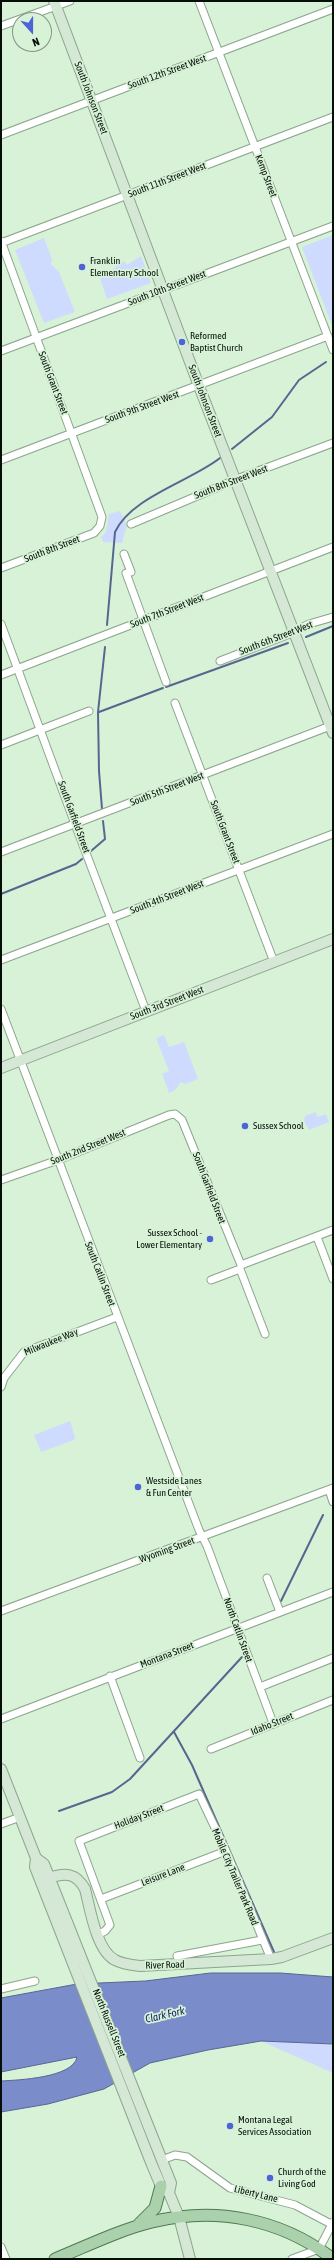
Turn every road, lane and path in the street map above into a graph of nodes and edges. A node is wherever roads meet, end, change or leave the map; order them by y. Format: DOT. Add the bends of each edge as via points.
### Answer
graph roads {
  1 [pos="70,1"];
  2 [pos="199,1"];
  3 [pos="55,4"];
  4 [pos="333,8"];
  5 [pos="1,26"];
  6 [pos="219,52"];
  7 [pos="91,100"];
  8 [pos="333,117"];
  9 [pos="1,135"];
  10 [pos="254,146"];
  11 [pos="127,196"];
  12 [pos="333,226"];
  13 [pos="291,241"];
  14 [pos="1,242"];
  15 [pos="163,289"];
  16 [pos="328,336"];
  17 [pos="36,338"];
  18 [pos="333,350"];
  19 [pos="1,351"];
  20 [pos="199,386"];
  21 [pos="72,433"];
  22 [pos="333,443"];
  23 [pos="1,460"];
  24 [pos="236,480"];
  25 [pos="131,524"];
  26 [pos="100,526"];
  27 [pos="333,547"];
  28 [pos="124,554"];
  29 [pos="1,568"];
  30 [pos="271,571"];
  31 [pos="333,618"];
  32 [pos="144,620"];
  33 [pos="1,624"];
  34 [pos="294,632"];
  35 [pos="220,661"];
  36 [pos="18,668"];
  37 [pos="1,675"];
  38 [pos="166,682"];
  39 [pos="175,703"];
  40 [pos="89,711"];
  41 [pos="332,728"];
  42 [pos="41,730"];
  43 [pos="1,745"];
  44 [pos="203,775"];
  45 [pos="75,824"];
  46 [pos="333,834"];
  47 [pos="1,852"];
  48 [pos="239,870"];
  49 [pos="112,918"];
  50 [pos="333,940"];
  51 [pos="1,960"];
  52 [pos="274,962"];
  53 [pos="1,1009"];
  54 [pos="146,1011"];
  55 [pos="21,1060"];
  56 [pos="1,1068"];
  57 [pos="175,1114"];
  58 [pos="58,1160"];
  59 [pos="1,1180"];
  60 [pos="333,1230"];
  61 [pos="317,1237"];
  62 [pos="240,1267"];
  63 [pos="333,1279"];
  64 [pos="211,1280"];
  65 [pos="117,1317"];
  66 [pos="265,1334"];
  67 [pos="1,1387"];
  68 [pos="331,1489"];
  69 [pos="333,1502"];
  70 [pos="203,1537"];
  71 [pos="267,1578"];
  72 [pos="333,1592"];
  73 [pos="1,1611"];
  74 [pos="280,1612"];
  75 [pos="238,1628"];
  76 [pos="333,1658"];
  77 [pos="110,1676"];
  78 [pos="260,1687"];
  79 [pos="333,1700"];
  80 [pos="1,1719"];
  81 [pos="273,1723"];
  82 [pos="211,1748"];
  83 [pos="140,1758"];
  84 [pos="1,1769"];
  85 [pos="199,1794"];
  86 [pos="20,1817"];
  87 [pos="1,1824"];
  88 [pos="226,1851"];
  89 [pos="36,1858"];
  90 [pos="49,1878"];
  91 [pos="100,1899"];
  92 [pos="97,1935"];
  93 [pos="333,1938"];
  94 [pos="262,1940"];
  95 [pos="177,1956"];
  96 [pos="271,1959"];
  97 [pos="35,1981"];
  98 [pos="1,1989"];
  99 [pos="162,2160"];
  100 [pos="165,2190"];
  101 [pos="179,2217"];
  102 [pos="332,2223"];
  103 [pos="133,2228"];
  104 [pos="1,2247"];
  105 [pos="319,2249"];
  106 [pos="68,2257"];
  107 [pos="6,2259"];
  108 [pos="56,2259"];
  109 [pos="190,2259"];
  110 [pos="292,2259"];
  111 [pos="333,2259"];
  1 -- 3 [label="street"];
  2 -- 6 [label="street, Kemp Street"];
  3 -- 5 [label="street"];
  3 -- 7 [label="main road, South Johnson Street"];
  4 -- 6 [label="street, South 12th Street West"];
  6 -- 7 [label="street, South 12th Street West"];
  6 -- 10 [label="street, Kemp Street"];
  7 -- 9 [label="street, South 12th Street West"];
  7 -- 11 [label="main road, South Johnson Street"];
  8 -- 10 [label="street, South 11th Street West"];
  10 -- 11 [label="street, South 11th Street West"];
  10 -- 13 [label="street, Kemp Street"];
  11 -- 14 [label="street, South 11th Street West"];
  11 -- 15 [label="main road, South Johnson Street"];
  12 -- 13 [label="street, South 10th Street West"];
  13 -- 15 [label="street, South 10th Street West"];
  13 -- 16 [label="street, Kemp Street"];
  14 -- 17 [label="street, South Grant Street"];
  15 -- 17 [label="street, South 10th Street West"];
  15 -- 20 [label="main road, South Johnson Street"];
  16 -- 18 [label="street, Kemp Street"];
  16 -- 20 [label="street, South 9th Street West"];
  17 -- 19 [label="street, South 10th Street West"];
  17 -- 21 [label="street, South Grant Street"];
  20 -- 21 [label="street, South 9th Street West"];
  20 -- 24 [label="main road, South Johnson Street"];
  21 -- 23 [label="street, South 9th Street West"];
  21 -- 26 [label="street, South Grant Street" via="102,513"];
  22 -- 24 [label="street, South 8th Street West"];
  24 -- 25 [label="street, South 8th Street West"];
  24 -- 30 [label="main road, South Johnson Street"];
  26 -- 29 [label="street, South 8th Street" via="88,536"];
  27 -- 30 [label="street, South 7th Street West"];
  28 -- 32 [label="street"];
  30 -- 32 [label="street, South 7th Street West"];
  30 -- 34 [label="main road, South Johnson Street"];
  31 -- 34 [label="street, South 6th Street West" via="309,624"];
  32 -- 36 [label="street, South 7th Street West"];
  32 -- 38 [label="street"];
  33 -- 36 [label="street, South Garfield Street"];
  34 -- 35 [label="street, South 6th Street West"];
  34 -- 41 [label="main road, South Johnson Street"];
  36 -- 37 [label="street, South 7th Street West"];
  36 -- 42 [label="street, South Garfield Street"];
  39 -- 44 [label="street, South Grant Street"];
  40 -- 42 [label="street"];
  41 -- 44 [label="street, South 5th Street West"];
  42 -- 43 [label="street"];
  42 -- 45 [label="street, South Garfield Street"];
  44 -- 45 [label="street, South 5th Street West"];
  44 -- 48 [label="street, South Grant Street"];
  45 -- 47 [label="street, South 5th Street West"];
  45 -- 49 [label="street, South Garfield Street"];
  46 -- 48 [label="street, South 4th Street West"];
  48 -- 49 [label="street, South 4th Street West"];
  48 -- 52 [label="street, South Grant Street"];
  49 -- 51 [label="street, South 4th Street West"];
  49 -- 54 [label="street, South Garfield Street"];
  50 -- 52 [label="main road, South 3rd Street West"];
  52 -- 54 [label="main road, South 3rd Street West"];
  53 -- 55 [label="street, South Catlin Street"];
  54 -- 55 [label="main road, South 3rd Street West"];
  55 -- 56 [label="main road, South 3rd Street West"];
  55 -- 58 [label="street, South Catlin Street"];
  57 -- 58 [label="street, South 2nd Street West"];
  57 -- 62 [label="street, South Garfield Street" via="182,1120"];
  58 -- 59 [label="street, South 2nd Street West"];
  58 -- 65 [label="street, South Catlin Street"];
  60 -- 61 [label="street"];
  61 -- 62 [label="street"];
  61 -- 63 [label="street"];
  62 -- 64 [label="street"];
  62 -- 66 [label="street, South Garfield Street"];
  65 -- 67 [label="street, Milwaukee Way" via="24,1352 4,1378"];
  65 -- 70 [label="street, South Catlin Street"];
  68 -- 69 [label="street"];
  68 -- 70 [label="street, Wyoming Street"];
  70 -- 73 [label="street, Wyoming Street"];
  70 -- 75 [label="street, North Catlin Street"];
  71 -- 74 [label="street"];
  72 -- 74 [label="street, Montana Street"];
  74 -- 75 [label="street, Montana Street"];
  75 -- 77 [label="street, Montana Street"];
  75 -- 78 [label="street, North Catlin Street"];
  76 -- 78 [label="street"];
  77 -- 80 [label="street, Montana Street"];
  77 -- 83 [label="street"];
  78 -- 81 [label="street, North Catlin Street"];
  79 -- 81 [label="street, Idaho Street"];
  81 -- 82 [label="street, Idaho Street"];
  84 -- 86 [label="main road, North Russell Street"];
  85 -- 88 [label="street, Mobile City Trailer Park Road"];
  85 -- 91 [label="street, Holiday Street" via="79,1841"];
  86 -- 87 [label="street"];
  86 -- 89 [label="main road, North Russell Street"];
  88 -- 91 [label="street, Leisure Lane"];
  88 -- 94 [label="street, Mobile City Trailer Park Road"];
  89 -- 90 [label="main road, North Russell Street" via="44,1864"];
  89 -- 100 [label="main road, North Russell Street" via="35,1867 73,1965"];
  90 -- 92 [label="main road, River Road" via="64,1874 72,1875 80,1881 85,1889"];
  90 -- 99 [label="main road, North Russell Street"];
  91 -- 92 [label="street" via="110,1925"];
  92 -- 96 [label="main road, River Road" via="107,1954 114,1960 132,1965"];
  93 -- 96 [label="main road, River Road"];
  94 -- 95 [label="street"];
  94 -- 96 [label="street, Mobile City Trailer Park Road"];
  97 -- 98 [label="street"];
  99 -- 100 [label="main road, North Russell Street" via="171,2183"];
  99 -- 102 [label="street, Liberty Lane" via="175,2155 187,2157 230,2188 295,2205"];
  100 -- 101 [label="main road, North Russell Street"];
  100 -- 103 [label="main road" via="155,2208"];
  101 -- 103 [label="main road"];
  101 -- 105 [label="main road" via="214,2216 261,2222 282,2229"];
  101 -- 109 [label="main road, North Russell Street"];
  102 -- 105 [label="street"];
  103 -- 106 [label="main road"];
  104 -- 107 [label="street"];
  105 -- 110 [label="street"];
  105 -- 111 [label="main road"];
  106 -- 108 [label="main road"];
}
